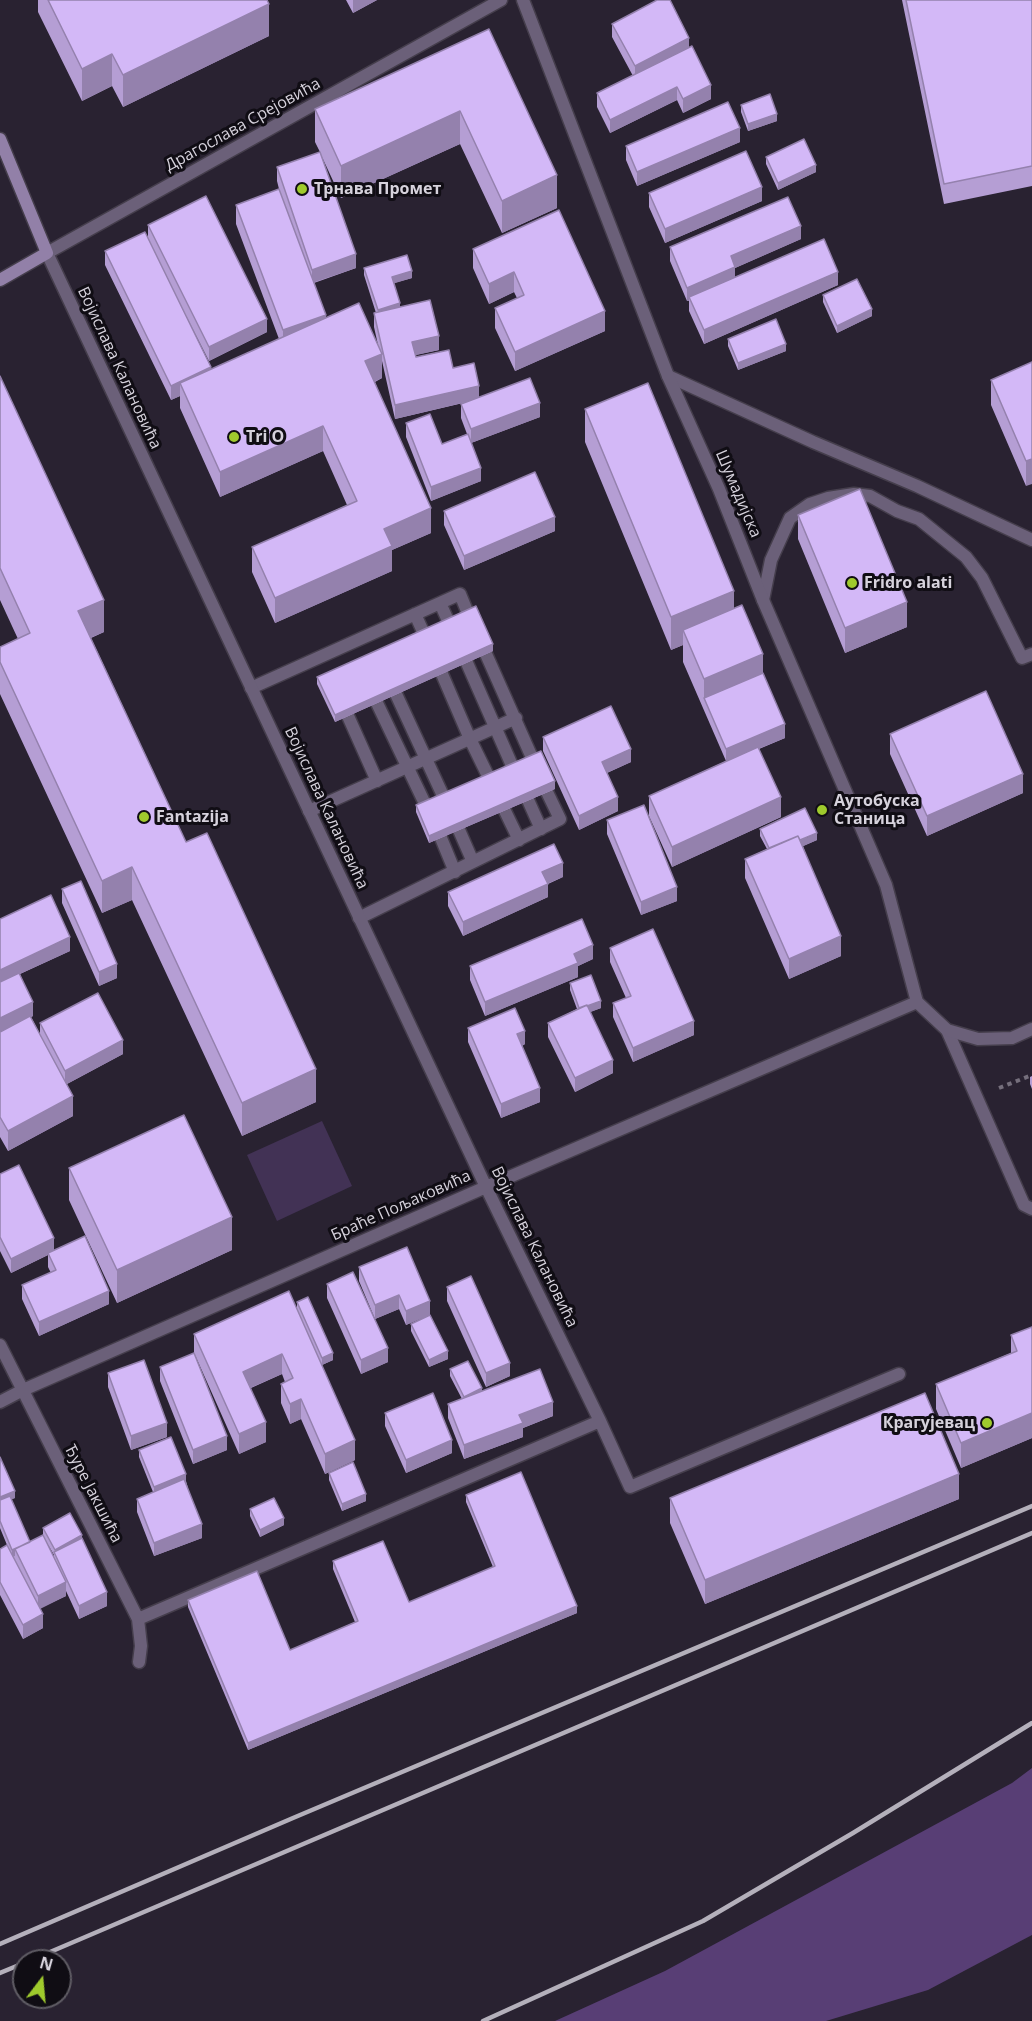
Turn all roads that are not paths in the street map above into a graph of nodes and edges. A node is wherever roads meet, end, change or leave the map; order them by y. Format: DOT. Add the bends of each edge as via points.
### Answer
graph roads {
  1 [pos="501,0"];
  2 [pos="523,0"];
  3 [pos="0,139"];
  4 [pos="47,253"];
  5 [pos="0,280"];
  6 [pos="669,376"];
  7 [pos="1032,540"];
  8 [pos="763,600"];
  9 [pos="440,603"];
  10 [pos="415,614"];
  11 [pos="469,616"];
  12 [pos="450,625"];
  13 [pos="425,636"];
  14 [pos="486,654"];
  15 [pos="1027,656"];
  16 [pos="467,663"];
  17 [pos="442,674"];
  18 [pos="251,688"];
  19 [pos="396,694"];
  20 [pos="377,703"];
  21 [pos="348,716"];
  22 [pos="516,718"];
  23 [pos="495,727"];
  24 [pos="470,739"];
  25 [pos="425,760"];
  26 [pos="534,762"];
  27 [pos="407,767"];
  28 [pos="514,770"];
  29 [pos="490,780"];
  30 [pos="377,781"];
  31 [pos="547,792"];
  32 [pos="445,800"];
  33 [pos="528,800"];
  34 [pos="427,808"];
  35 [pos="309,811"];
  36 [pos="505,811"];
  37 [pos="541,829"];
  38 [pos="459,830"];
  39 [pos="441,838"];
  40 [pos="519,840"];
  41 [pos="473,862"];
  42 [pos="455,872"];
  43 [pos="359,918"];
  44 [pos="917,1002"];
  45 [pos="1032,1029"];
  46 [pos="947,1030"];
  47 [pos="486,1186"];
  48 [pos="1032,1209"];
  49 [pos="0,1345"];
  50 [pos="899,1374"];
  51 [pos="23,1390"];
  52 [pos="0,1402"];
  53 [pos="600,1421"];
  54 [pos="138,1619"];
  55 [pos="139,1662"];
  1 -- 4 [label="street, Драгослава Срејовића"];
  2 -- 6 [label="street, Шумадијска"];
  3 -- 4 [label="main road, Војислава Калановића"];
  4 -- 5 [label="main road, Драгослава Срејовића"];
  4 -- 18 [label="street, Војислава Калановића"];
  6 -- 7 [label="street"];
  6 -- 8 [label="street, Шумадијска"];
  8 -- 15 [label="street" via="771,560 790,518 810,504 828,498 870,496 919,519 966,557"];
  8 -- 44 [label="street, Шумадијска" via="886,885"];
  9 -- 10 [label="street"];
  9 -- 11 [label="street" via="460,594"];
  9 -- 12 [label="street"];
  10 -- 13 [label="street"];
  10 -- 18 [label="street" via="371,641"];
  14 -- 22 [label="street"];
  16 -- 23 [label="street"];
  17 -- 24 [label="street"];
  18 -- 35 [label="street, Војислава Калановића"];
  19 -- 25 [label="street"];
  20 -- 27 [label="street"];
  21 -- 30 [label="street"];
  22 -- 23 [label="street"];
  22 -- 26 [label="street"];
  23 -- 24 [label="street"];
  23 -- 28 [label="street"];
  24 -- 25 [label="street"];
  24 -- 29 [label="street"];
  25 -- 27 [label="street"];
  25 -- 32 [label="street"];
  27 -- 30 [label="street"];
  27 -- 34 [label="street"];
  30 -- 35 [label="street"];
  31 -- 37 [label="street" via="560,819"];
  33 -- 37 [label="street"];
  35 -- 43 [label="street, Војислава Калановића"];
  36 -- 40 [label="street"];
  37 -- 40 [label="street"];
  38 -- 41 [label="street"];
  39 -- 42 [label="street"];
  40 -- 41 [label="street"];
  41 -- 42 [label="street"];
  42 -- 43 [label="street"];
  43 -- 47 [label="street, Војислава Калановића"];
  44 -- 46 [label="street"];
  44 -- 47 [label="street, Браће Пољаковића"];
  45 -- 46 [label="street" via="1012,1038 978,1039"];
  46 -- 48 [label="street" via="1024,1204"];
  47 -- 51 [label="street, Браће Пољаковића"];
  47 -- 53 [label="street, Војислава Калановића"];
  49 -- 51 [label="street, Ђуре Јакшића"];
  50 -- 53 [label="street, Војислава Калановића" via="630,1487"];
  51 -- 52 [label="street, Браће Пољаковића"];
  51 -- 54 [label="street, Ђуре Јакшића"];
  53 -- 54 [label="street"];
  54 -- 55 [label="street, Ђуре Јакшића"];
}
